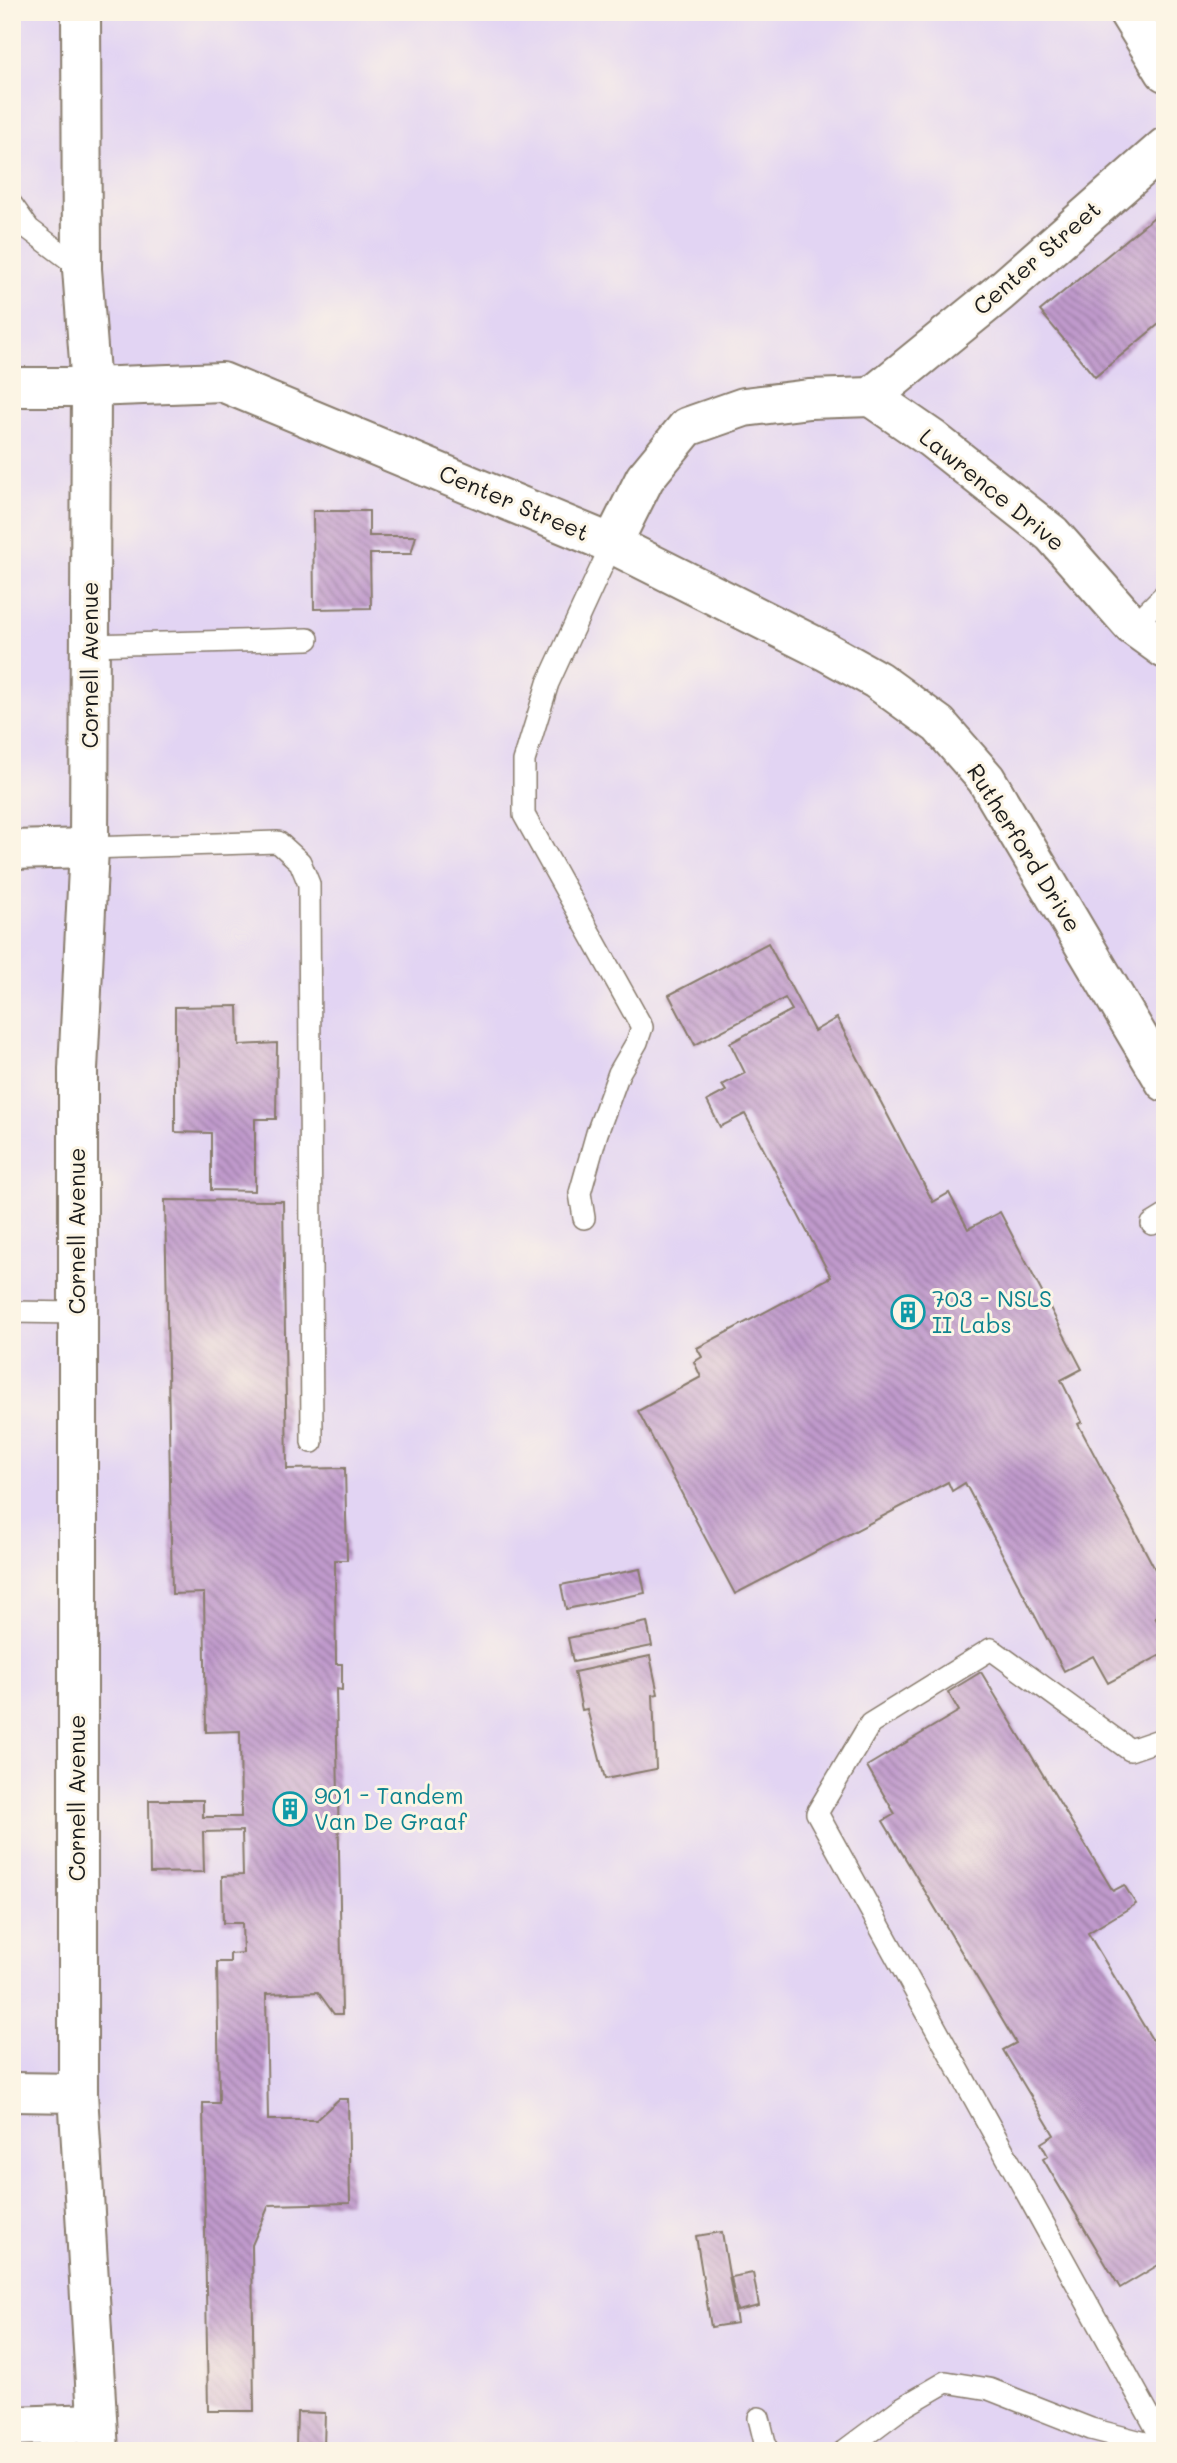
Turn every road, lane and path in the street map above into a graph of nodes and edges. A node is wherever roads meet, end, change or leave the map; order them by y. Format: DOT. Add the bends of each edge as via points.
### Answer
graph roads {
  1 [pos="81,12"];
  2 [pos="1128,12"];
  3 [pos="1165,72"];
  4 [pos="1165,147"];
  5 [pos="12,205"];
  6 [pos="82,269"];
  7 [pos="12,387"];
  8 [pos="91,387"];
  9 [pos="872,397"];
  10 [pos="612,544"];
  11 [pos="1165,594"];
  12 [pos="1133,626"];
  13 [pos="308,639"];
  14 [pos="90,645"];
  15 [pos="1165,649"];
  16 [pos="89,848"];
  17 [pos="12,850"];
  18 [pos="1165,1082"];
  19 [pos="584,1218"];
  20 [pos="12,1312"];
  21 [pos="77,1313"];
  22 [pos="312,1442"];
  23 [pos="1165,1738"];
  24 [pos="12,2092"];
  25 [pos="78,2094"];
  26 [pos="759,2418"];
  27 [pos="12,2426"];
  28 [pos="97,2437"];
  29 [pos="1165,2446"];
  30 [pos="767,2451"];
  31 [pos="844,2451"];
  1 -- 6 [label="street, Cornell Avenue"];
  2 -- 3 [label="street"];
  4 -- 9 [label="street, Center Street"];
  5 -- 6 [label="lane" via="29,229"];
  6 -- 8 [label="street, Cornell Avenue"];
  7 -- 8 [label="street, Center Street"];
  8 -- 10 [label="street, Center Street" via="222,382"];
  8 -- 14 [label="street, Cornell Avenue"];
  9 -- 10 [label="street, Center Street" via="744,407 687,427 645,478"];
  9 -- 12 [label="street, Lawrence Drive" via="1052,534"];
  10 -- 18 [label="street, Rutherford Drive" via="825,651 877,680 939,725 985,779"];
  10 -- 19 [label="lane" via="548,682 524,761 524,815 642,1027 597,1133 580,1193"];
  11 -- 12 [label="lane"];
  12 -- 15 [label="street, Lawrence Drive"];
  13 -- 14 [label="lane"];
  14 -- 16 [label="street, Cornell Avenue"];
  16 -- 17 [label="street"];
  16 -- 21 [label="street, Cornell Avenue" via="78,1070"];
  16 -- 22 [label="lane" via="278,842 300,862 309,884"];
  20 -- 21 [label="lane"];
  21 -- 25 [label="street, Cornell Avenue"];
  23 -- 29 [label="lane" via="1130,1750 991,1649 870,1724 817,1813"];
  24 -- 25 [label="street"];
  25 -- 28 [label="street, Cornell Avenue"];
  26 -- 30 [label="lane"];
  27 -- 28 [label="street"];
  29 -- 31 [label="lane" via="1091,2429 989,2389 946,2382"];
}
